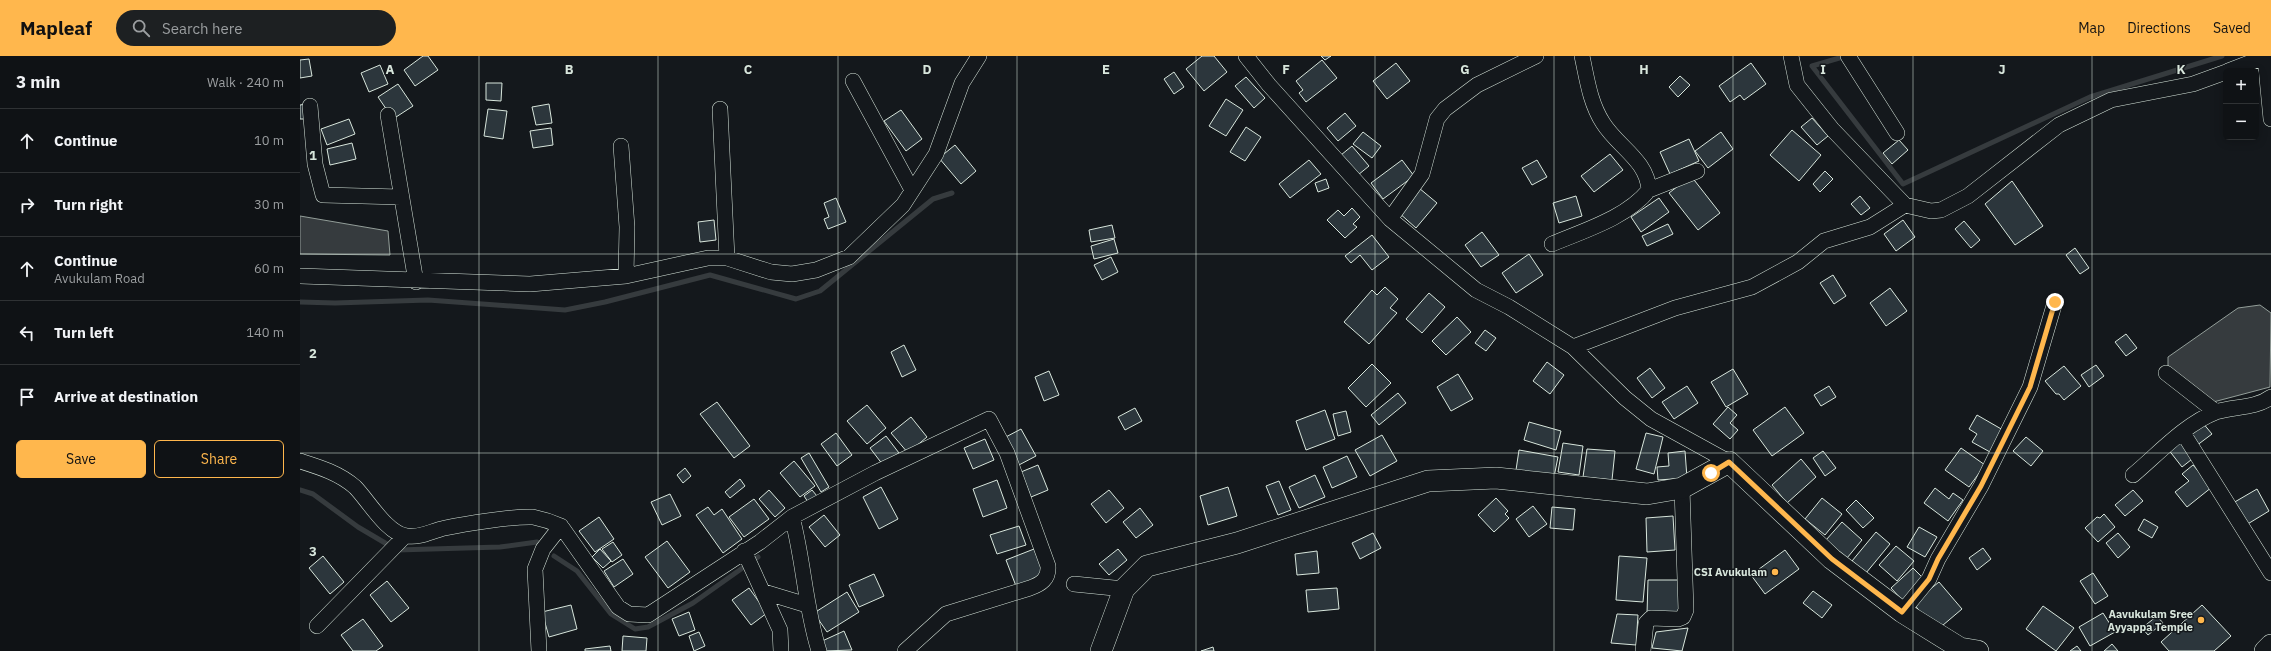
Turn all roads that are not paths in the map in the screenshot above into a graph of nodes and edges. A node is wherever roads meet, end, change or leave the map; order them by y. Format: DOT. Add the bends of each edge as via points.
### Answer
graph roads {
  1 [pos="979,56"];
  2 [pos="1246,56"];
  3 [pos="1536,56"];
  4 [pos="1582,56"];
  5 [pos="1791,56"];
  6 [pos="1848,56"];
  7 [pos="2266,57"];
  8 [pos="2235,68"];
  9 [pos="2223,73"];
  10 [pos="853,81"];
  11 [pos="310,106"];
  12 [pos="720,109"];
  13 [pos="388,115"];
  14 [pos="2271,120"];
  15 [pos="1897,133"];
  16 [pos="621,146"];
  17 [pos="1697,171"];
  18 [pos="912,190"];
  19 [pos="1649,190"];
  20 [pos="402,197"];
  21 [pos="1905,205"];
  22 [pos="1390,219"];
  23 [pos="1552,244"];
  24 [pos="727,258"];
  25 [pos="300,276"];
  26 [pos="626,276"];
  27 [pos="416,282"];
  28 [pos="2055,302"];
  29 [pos="1573,348"];
  30 [pos="2166,373"];
  31 [pos="2271,397"];
  32 [pos="2216,412"];
  33 [pos="2183,433"];
  34 [pos="300,461"];
  35 [pos="1729,462"];
  36 [pos="2133,475"];
  37 [pos="1682,488"];
  38 [pos="792,518"];
  39 [pos="561,526"];
  40 [pos="405,536"];
  41 [pos="744,551"];
  42 [pos="2271,573"];
  43 [pos="1074,584"];
  44 [pos="1124,589"];
  45 [pos="764,592"];
  46 [pos="807,604"];
  47 [pos="1902,612"];
  48 [pos="318,626"];
  49 [pos="2271,645"];
  50 [pos="1964,650"];
  51 [pos="539,651"];
  52 [pos="781,651"];
  53 [pos="819,651"];
  54 [pos="905,651"];
  55 [pos="1101,651"];
  56 [pos="1643,651"];
  57 [pos="2265,651"];
  1 -- 18 [label="street" via="962,83 936,154"];
  2 -- 22 [label="street"];
  3 -- 22 [label="street" via="1477,85 1445,109 1437,119 1422,174"];
  4 -- 19 [label="street" via="1594,107 1604,125 1642,166 1649,180"];
  5 -- 21 [label="street" via="1797,85 1832,129"];
  6 -- 15 [label="street"];
  7 -- 8 [label="street"];
  7 -- 14 [label="street"];
  9 -- 21 [label="street" via="2193,84 2111,100 2059,125 1968,196 1941,210 1931,211"];
  10 -- 18 [label="street"];
  11 -- 20 [label="street" via="315,164 323,195"];
  12 -- 24 [label="street"];
  13 -- 20 [label="street"];
  16 -- 26 [label="street"];
  17 -- 19 [label="street"];
  18 -- 24 [label="street" via="903,205 849,257 816,270 792,274 771,272"];
  19 -- 23 [label="street" via="1642,198 1608,220"];
  20 -- 27 [label="street"];
  21 -- 29 [label="street" via="1870,227 1824,241 1798,262 1752,287 1676,308"];
  22 -- 29 [label="street" via="1476,290 1509,307"];
  24 -- 26 [label="street" via="708,258"];
  25 -- 27 [label="street"];
  26 -- 27 [label="street" via="530,284"];
  28 -- 47 [label="street" via="2030,387 1981,486 1929,579"];
  29 -- 35 [label="street" via="1625,398 1650,418"];
  30 -- 32 [label="street"];
  31 -- 32 [label="street" via="2263,403"];
  32 -- 33 [label="street" via="2198,421"];
  33 -- 36 [label="street"];
  33 -- 42 [label="street"];
  34 -- 40 [label="street" via="330,471 354,486 394,532"];
  35 -- 37 [label="main road"];
  35 -- 47 [label="main road" via="1832,559"];
  37 -- 44 [label="main road" via="1647,494 1496,478 1428,481 1237,543 1147,566"];
  37 -- 56 [label="street" via="1686,610 1683,617 1678,619 1651,618 1646,623"];
  38 -- 41 [label="street"];
  38 -- 46 [label="street" via="799,544"];
  38 -- 54 [label="street" via="875,473 989,419 1007,453 1048,572 1041,583 1030,588 946,614"];
  39 -- 40 [label="street" via="531,517 444,528 422,536"];
  39 -- 41 [label="street" via="618,607 629,614 648,615"];
  39 -- 51 [label="street" via="543,549 535,570"];
  40 -- 48 [label="street"];
  41 -- 45 [label="street"];
  43 -- 44 [label="street"];
  44 -- 55 [label="main road"];
  45 -- 46 [label="street"];
  45 -- 52 [label="street" via="780,630"];
  46 -- 53 [label="street"];
  47 -- 50 [label="main road"];
  49 -- 57 [label="main road"];
}
